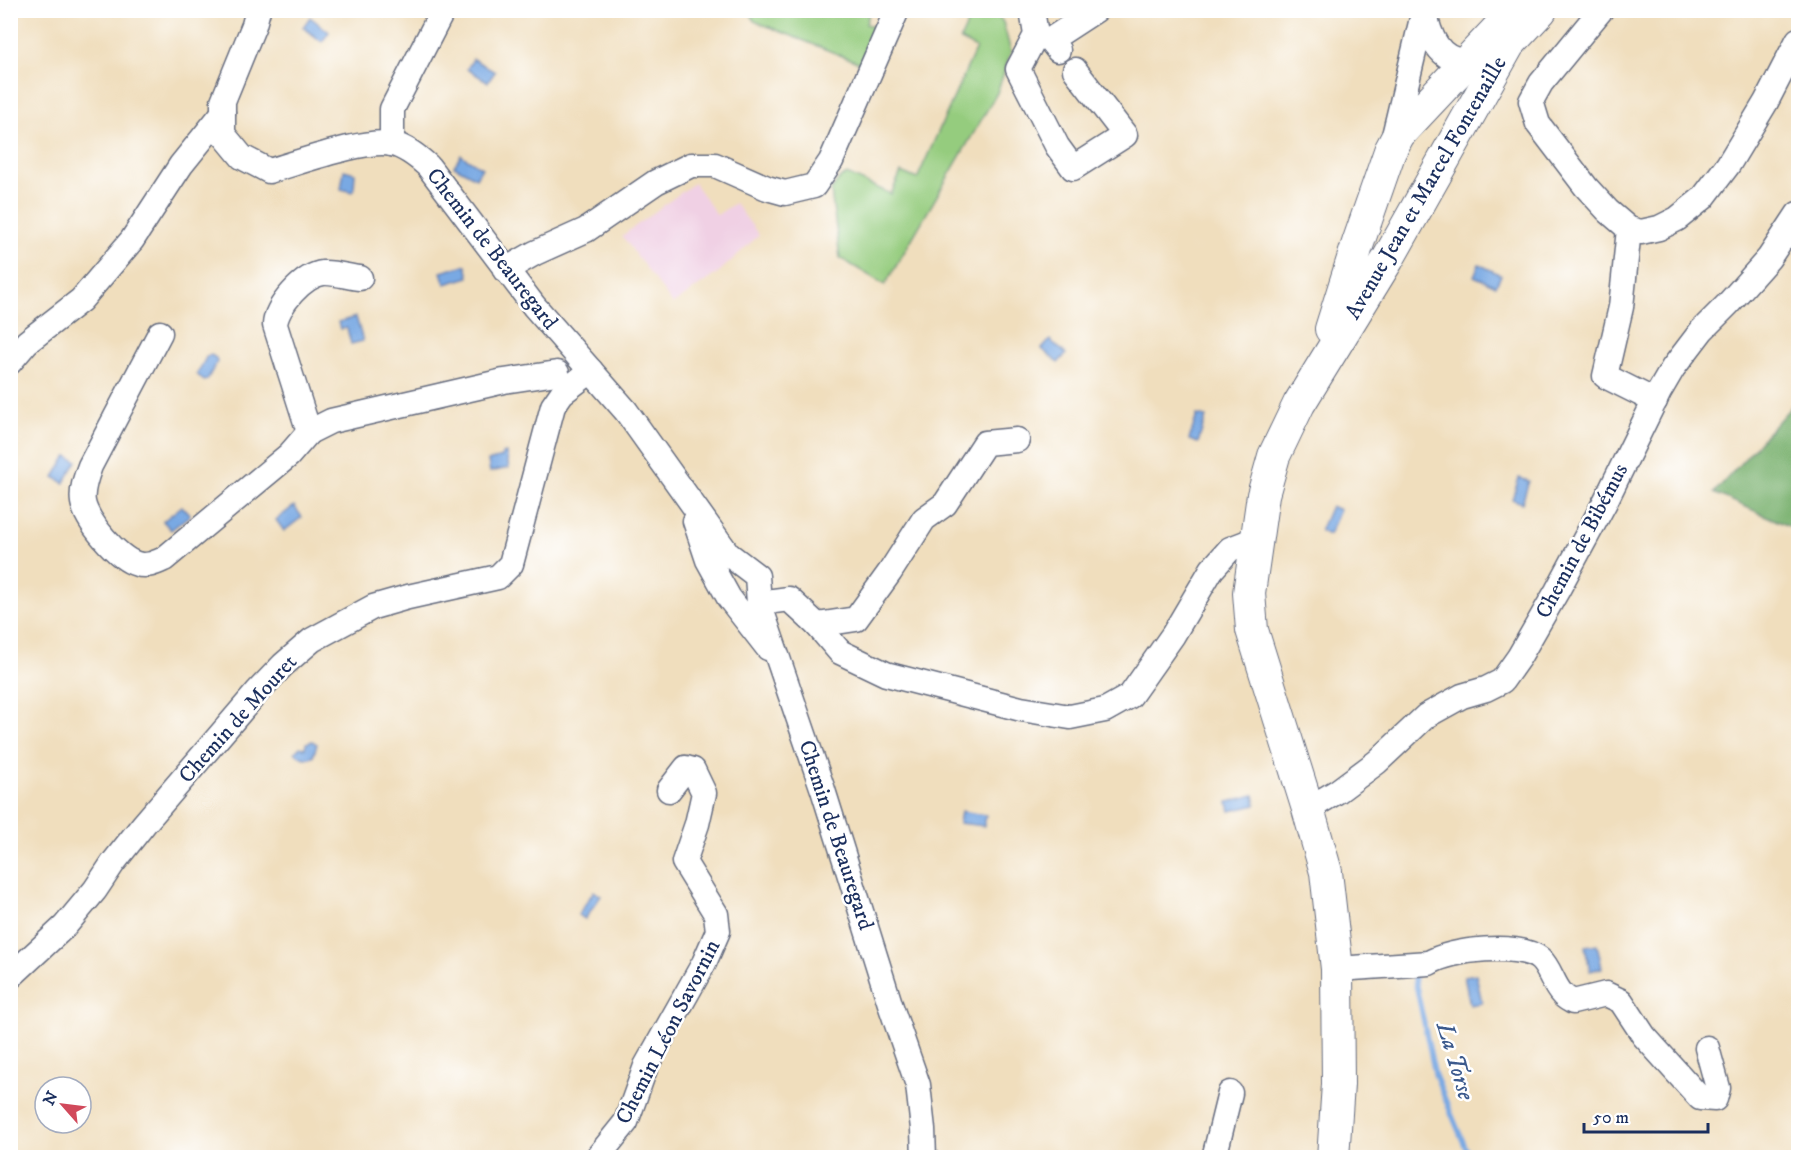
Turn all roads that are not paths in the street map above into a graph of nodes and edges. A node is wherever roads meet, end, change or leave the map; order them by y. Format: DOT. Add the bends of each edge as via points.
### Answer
graph roads {
  1 [pos="258,10"];
  2 [pos="443,10"];
  3 [pos="897,10"];
  4 [pos="1032,10"];
  5 [pos="1096,10"];
  6 [pos="1516,10"];
  7 [pos="1541,10"];
  8 [pos="1601,10"];
  9 [pos="1422,17"];
  10 [pos="1798,40"];
  11 [pos="1058,50"];
  12 [pos="1075,70"];
  13 [pos="1447,82"];
  14 [pos="223,113"];
  15 [pos="1464,127"];
  16 [pos="392,144"];
  17 [pos="1390,151"];
  18 [pos="1798,214"];
  19 [pos="1629,229"];
  20 [pos="1358,243"];
  21 [pos="1388,259"];
  22 [pos="506,270"];
  23 [pos="360,278"];
  24 [pos="160,333"];
  25 [pos="567,344"];
  26 [pos="10,362"];
  27 [pos="591,371"];
  28 [pos="1318,372"];
  29 [pos="557,373"];
  30 [pos="1655,401"];
  31 [pos="553,406"];
  32 [pos="309,432"];
  33 [pos="1017,440"];
  34 [pos="689,501"];
  35 [pos="1256,539"];
  36 [pos="759,603"];
  37 [pos="817,625"];
  38 [pos="780,664"];
  39 [pos="669,790"];
  40 [pos="1308,808"];
  41 [pos="1337,969"];
  42 [pos="10,977"];
  43 [pos="891,1007"];
  44 [pos="1707,1048"];
  45 [pos="1230,1093"];
  46 [pos="597,1158"];
  47 [pos="909,1158"];
  48 [pos="924,1158"];
  49 [pos="1214,1158"];
  50 [pos="1333,1158"];
  1 -- 14 [label="street" via="223,101"];
  2 -- 16 [label="street" via="392,109"];
  3 -- 22 [label="street" via="831,161 814,186 785,193 715,165 691,165 656,182 586,230"];
  4 -- 12 [label="street" via="1036,35 1018,69 1073,168 1125,135"];
  5 -- 11 [label="street" via="1050,40"];
  6 -- 13 [label="main road, Avenue Jean et Marcel Fontenaille"];
  7 -- 15 [label="main road, Avenue Jean et Marcel Fontenaille" via="1509,44"];
  8 -- 19 [label="street" via="1541,83 1531,101 1538,124 1586,187"];
  9 -- 13 [label="street" via="1435,46 1449,58"];
  9 -- 17 [label="street"];
  10 -- 19 [label="street" via="1766,102 1703,198 1659,228 1641,232"];
  13 -- 15 [label="main road"];
  13 -- 17 [label="main road, Avenue Jean et Marcel Fontenaille" via="1403,129"];
  14 -- 16 [label="street" via="223,134 242,158 269,171 357,146"];
  14 -- 26 [label="street" via="181,165 132,240 81,300 27,342"];
  15 -- 21 [label="main road, Avenue Jean et Marcel Fontenaille"];
  16 -- 22 [label="street, Chemin de Beauregard" via="428,166"];
  17 -- 20 [label="main road, Avenue Jean et Marcel Fontenaille"];
  18 -- 30 [label="street, Chemin de Bibémus" via="1770,258 1687,349"];
  19 -- 30 [label="street" via="1621,307 1605,376"];
  20 -- 21 [label="main road" via="1370,262"];
  20 -- 28 [label="main road, Avenue Jean et Marcel Fontenaille"];
  21 -- 28 [label="main road, Avenue Jean et Marcel Fontenaille"];
  22 -- 25 [label="street, Chemin de Beauregard"];
  23 -- 32 [label="street" via="323,273 311,278 286,299 275,318"];
  24 -- 32 [label="street" via="90,466 83,488 83,503 90,519 121,555 137,564 150,565 164,559 289,455"];
  25 -- 27 [label="street, Chemin de Beauregard"];
  25 -- 29 [label="street, Chemin de Mouret"];
  27 -- 31 [label="street" via="562,393"];
  27 -- 34 [label="street, Chemin de Beauregard" via="626,411"];
  28 -- 35 [label="main road, Avenue Jean et Marcel Fontenaille" via="1274,456"];
  29 -- 31 [label="street, Chemin de Mouret"];
  29 -- 32 [label="street" via="504,381 342,419"];
  30 -- 40 [label="street, Chemin de Bibémus" via="1557,591 1502,681 1461,696 1426,716 1377,762"];
  31 -- 42 [label="street, Chemin de Mouret" via="512,564 505,572 498,577 373,607 312,640 250,700 144,824 65,926"];
  33 -- 37 [label="street" via="985,443 945,504 924,519 856,619"];
  34 -- 36 [label="street, Chemin de Beauregard" via="728,554 757,576"];
  34 -- 38 [label="street, Chemin de Beauregard" via="708,560 729,598"];
  35 -- 37 [label="street" via="1230,549 1213,568 1130,696 1105,710 1070,717 1021,709 886,674 840,652"];
  35 -- 40 [label="main road, Avenue Jean et Marcel Fontenaille" via="1249,593 1252,630"];
  36 -- 37 [label="street" via="789,599"];
  36 -- 38 [label="street, Chemin de Beauregard"];
  38 -- 43 [label="street, Chemin de Beauregard"];
  39 -- 46 [label="street, Chemin Léon Savornin" via="686,768 693,770 704,793 684,862 716,914 718,931 645,1066 626,1122"];
  40 -- 41 [label="main road, Avenue Jean et Marcel Fontenaille" via="1326,872"];
  41 -- 44 [label="street" via="1429,963 1458,952 1532,953 1542,960 1562,994 1573,1002 1606,994 1621,1001 1644,1036 1700,1098 1715,1100 1719,1088"];
  41 -- 50 [label="main road, Avenue Jean et Marcel Fontenaille" via="1338,1084"];
  43 -- 47 [label="street, Chemin de Beauregard" via="904,1073"];
  43 -- 48 [label="street, Chemin de Beauregard" via="918,1085"];
  45 -- 49 [label="street"];
}
